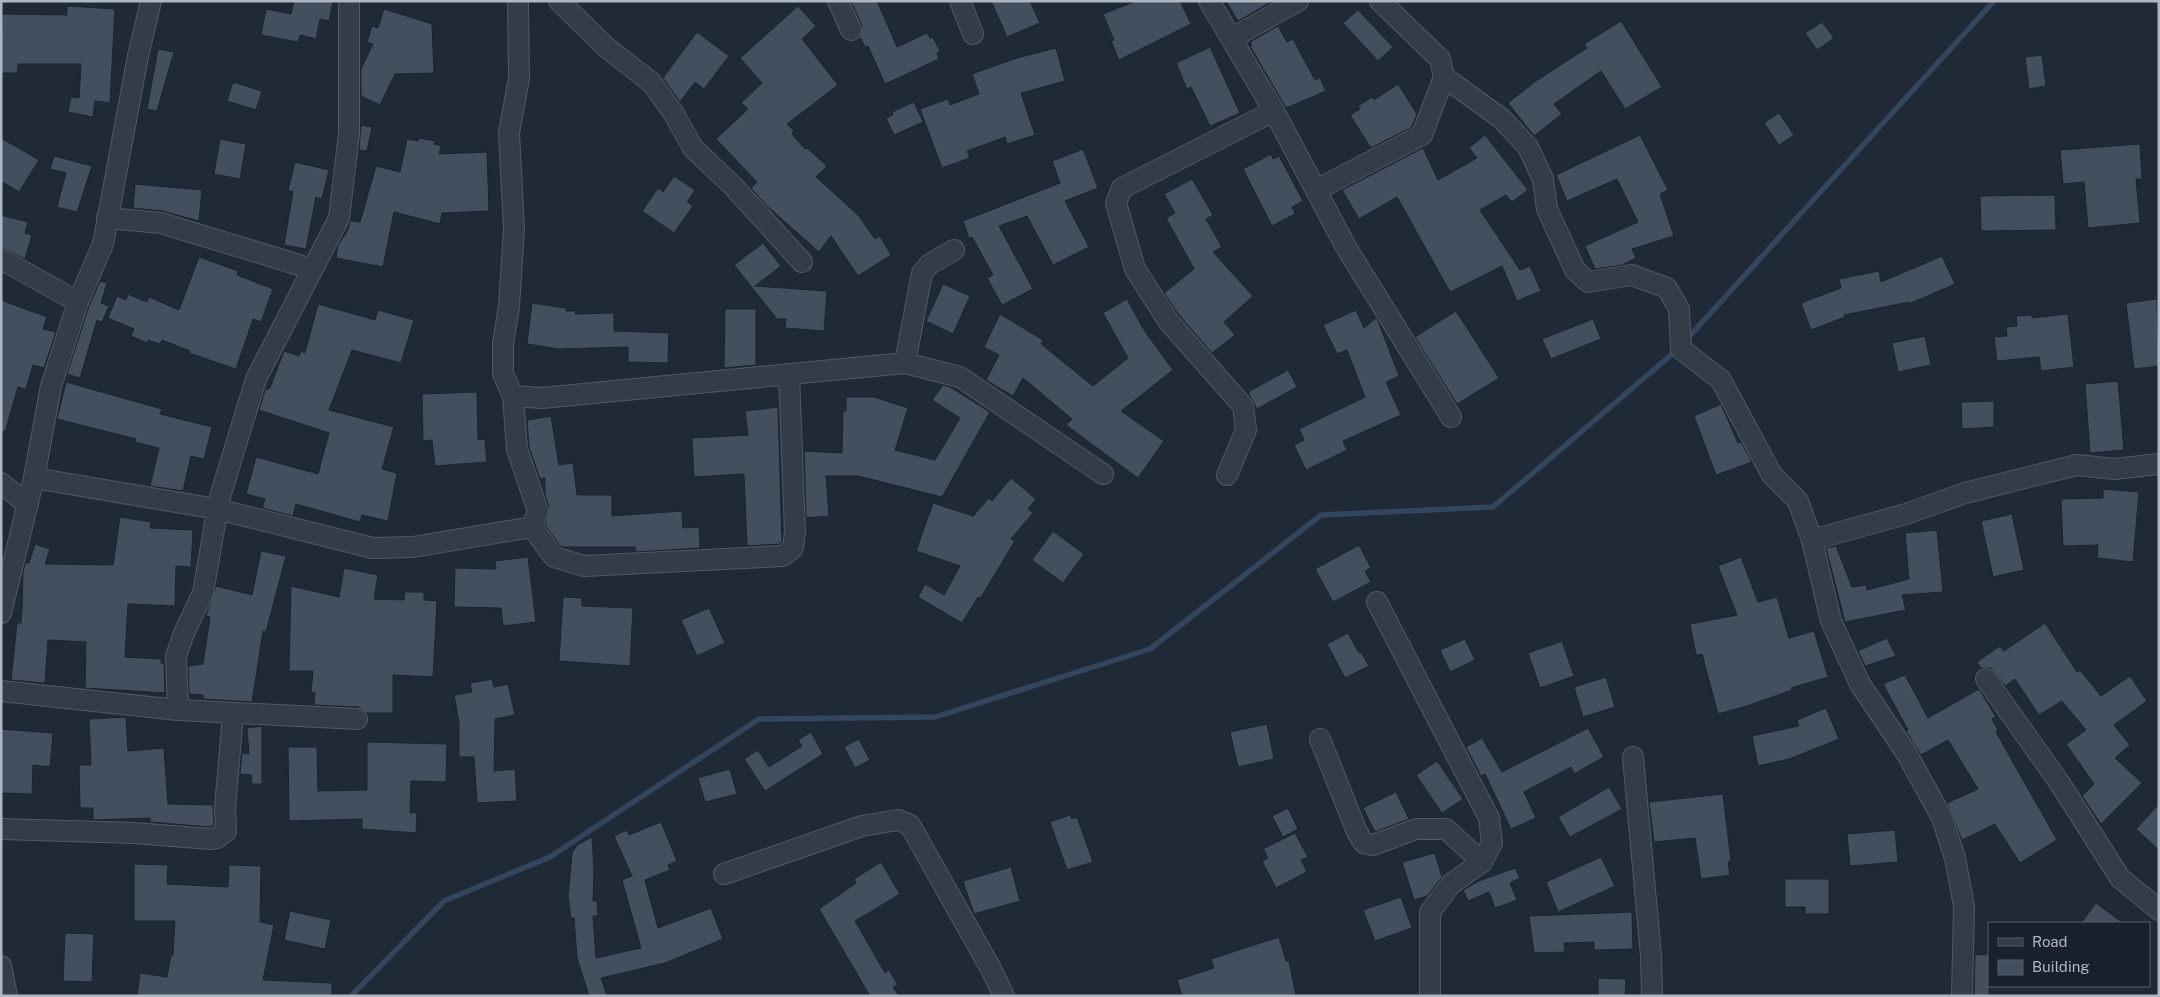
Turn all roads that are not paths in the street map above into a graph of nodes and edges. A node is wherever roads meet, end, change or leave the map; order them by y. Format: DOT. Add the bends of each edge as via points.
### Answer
graph roads {
  1 [pos="151,1"];
  2 [pos="349,1"];
  3 [pos="518,1"];
  4 [pos="559,1"];
  5 [pos="838,1"];
  6 [pos="960,1"];
  7 [pos="1209,1"];
  8 [pos="1298,1"];
  9 [pos="1380,1"];
  10 [pos="851,30"];
  11 [pos="973,34"];
  12 [pos="1232,38"];
  13 [pos="1444,78"];
  14 [pos="1274,111"];
  15 [pos="1316,190"];
  16 [pos="107,218"];
  17 [pos="954,250"];
  18 [pos="1,259"];
  19 [pos="802,262"];
  20 [pos="312,269"];
  21 [pos="78,302"];
  22 [pos="905,363"];
  23 [pos="789,374"];
  24 [pos="513,396"];
  25 [pos="1451,417"];
  26 [pos="2159,464"];
  27 [pos="1103,474"];
  28 [pos="1227,475"];
  29 [pos="34,478"];
  30 [pos="1,483"];
  31 [pos="28,504"];
  32 [pos="217,510"];
  33 [pos="532,527"];
  34 [pos="1812,540"];
  35 [pos="1377,602"];
  36 [pos="1,613"];
  37 [pos="1986,679"];
  38 [pos="1,691"];
  39 [pos="178,710"];
  40 [pos="233,714"];
  41 [pos="357,719"];
  42 [pos="1320,739"];
  43 [pos="1633,757"];
  44 [pos="1,829"];
  45 [pos="1482,862"];
  46 [pos="724,874"];
  47 [pos="2159,910"];
  48 [pos="1,966"];
  49 [pos="7,996"];
  50 [pos="1004,996"];
  51 [pos="1430,996"];
  52 [pos="1652,996"];
  53 [pos="1962,996"];
  1 -- 16 [label="street"];
  2 -- 20 [label="street" via="349,134 339,218"];
  3 -- 24 [label="street" via="518,78 509,133 514,229 503,344 503,374"];
  4 -- 19 [label="street" via="606,47 652,83 693,148 733,186"];
  5 -- 10 [label="street"];
  6 -- 11 [label="street"];
  7 -- 12 [label="street"];
  8 -- 12 [label="street"];
  9 -- 13 [label="street" via="1440,58"];
  12 -- 14 [label="street"];
  13 -- 15 [label="street" via="1422,135"];
  13 -- 34 [label="street" via="1502,119 1528,147 1543,179 1547,209 1575,270 1588,282 1632,275 1667,288 1679,309 1681,349 1721,380 1772,475 1798,501"];
  14 -- 15 [label="street"];
  14 -- 28 [label="street" via="1122,188 1116,203 1135,268 1169,322 1243,406 1246,430"];
  15 -- 25 [label="street" via="1346,247"];
  16 -- 20 [label="street" via="161,223"];
  16 -- 21 [label="street" via="103,244"];
  17 -- 22 [label="street" via="930,264 922,274"];
  18 -- 21 [label="street"];
  20 -- 32 [label="street" via="256,379"];
  21 -- 29 [label="street" via="51,386"];
  22 -- 23 [label="street"];
  22 -- 27 [label="street" via="960,377"];
  23 -- 24 [label="street" via="542,398"];
  23 -- 33 [label="street" via="795,532 793,548 783,556 584,566 554,557"];
  24 -- 33 [label="street" via="517,449 538,511"];
  26 -- 34 [label="street" via="2114,469 2077,465 1965,493 1906,514"];
  29 -- 31 [label="street"];
  29 -- 32 [label="street"];
  30 -- 31 [label="street"];
  31 -- 36 [label="street"];
  32 -- 33 [label="street" via="373,548 413,547"];
  32 -- 39 [label="street" via="203,593 176,656"];
  34 -- 53 [label="street" via="1831,622 1860,684 1907,754 1942,818 1955,858 1964,906"];
  35 -- 45 [label="street" via="1488,818 1492,843"];
  37 -- 47 [label="street" via="2120,878"];
  38 -- 39 [label="street"];
  39 -- 40 [label="street"];
  40 -- 41 [label="street"];
  40 -- 44 [label="street" via="226,831 222,836"];
  42 -- 45 [label="street" via="1364,843 1373,845 1416,829 1446,829"];
  43 -- 52 [label="street"];
  45 -- 51 [label="street" via="1451,884 1430,912"];
  46 -- 50 [label="street" via="862,826 898,820 910,825"];
  48 -- 49 [label="street"];
}
